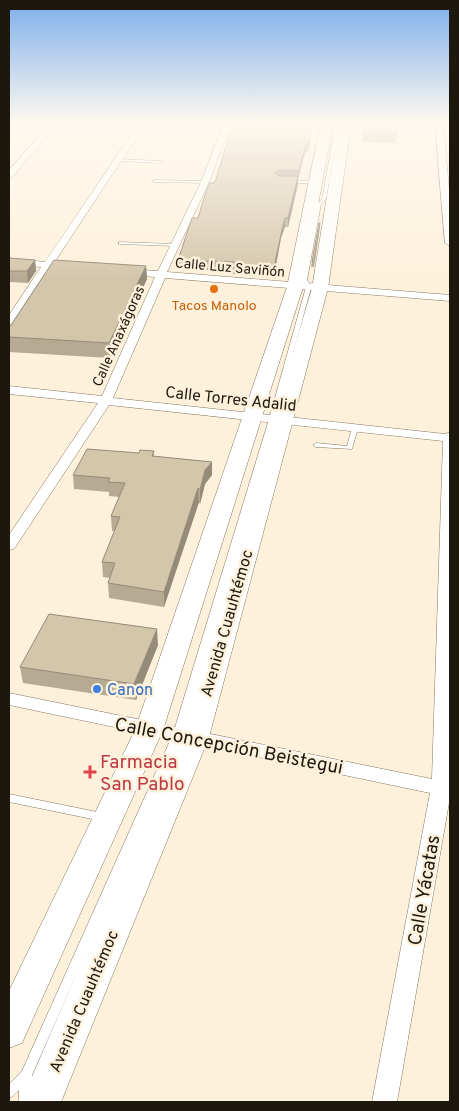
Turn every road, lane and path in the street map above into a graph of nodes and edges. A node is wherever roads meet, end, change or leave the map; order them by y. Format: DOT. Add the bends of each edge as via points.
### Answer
graph roads {
  1 [pos="108,175"];
  2 [pos="208,175"];
  3 [pos="322,175"];
  4 [pos="324,175"];
  5 [pos="333,175"];
  6 [pos="444,175"];
  7 [pos="155,181"];
  8 [pos="205,182"];
  9 [pos="286,182"];
  10 [pos="320,191"];
  11 [pos="121,243"];
  12 [pos="450,243"];
  13 [pos="174,245"];
  14 [pos="9,261"];
  15 [pos="48,264"];
  16 [pos="85,268"];
  17 [pos="114,271"];
  18 [pos="161,276"];
  19 [pos="308,287"];
  20 [pos="450,298"];
  21 [pos="9,322"];
  22 [pos="9,390"];
  23 [pos="106,400"];
  24 [pos="270,419"];
  25 [pos="355,428"];
  26 [pos="450,438"];
  27 [pos="316,445"];
  28 [pos="9,546"];
  29 [pos="9,700"];
  30 [pos="173,734"];
  31 [pos="446,789"];
  32 [pos="9,798"];
  33 [pos="109,819"];
  34 [pos="9,1030"];
  35 [pos="26,1075"];
  36 [pos="9,1092"];
  37 [pos="25,1102"];
  38 [pos="41,1102"];
  39 [pos="385,1102"];
  1 -- 15 [label="street"];
  2 -- 8 [label="street, Calle Anaxágoras"];
  3 -- 10 [label="main road, Avenida Cuauhtémoc"];
  4 -- 10 [label="lane"];
  5 -- 19 [label="main road, Avenida Cuauhtémoc"];
  6 -- 12 [label="street"];
  7 -- 8 [label="lane"];
  8 -- 13 [label="street, Calle Anaxágoras"];
  9 -- 10 [label="lane"];
  10 -- 19 [label="main road, Avenida Cuauhtémoc"];
  11 -- 13 [label="lane"];
  13 -- 18 [label="street, Calle Anaxágoras"];
  14 -- 15 [label="street"];
  15 -- 16 [label="street"];
  15 -- 21 [label="street"];
  17 -- 18 [label="street, Calle Luz Saviñón"];
  18 -- 19 [label="street, Calle Luz Saviñón"];
  18 -- 23 [label="street, Calle Anaxágoras"];
  19 -- 20 [label="street, Calle Luz Saviñón"];
  19 -- 24 [label="main road, Avenida Cuauhtémoc"];
  22 -- 23 [label="street, Calle Torres Adalid"];
  23 -- 24 [label="street, Calle Torres Adalid"];
  23 -- 28 [label="street, Calle Anaxágoras"];
  24 -- 25 [label="street, Calle Torres Adalid"];
  24 -- 30 [label="main road, Avenida Cuauhtémoc"];
  24 -- 30 [label="main road, Avenida Cuauhtémoc"];
  25 -- 26 [label="street, Calle Torres Adalid"];
  25 -- 27 [label="lane" via="350,448"];
  26 -- 31 [label="street, Calle Yácatas"];
  29 -- 30 [label="street, Calle Concepción Beistegui"];
  30 -- 31 [label="street, Calle Concepción Beistegui"];
  30 -- 33 [label="main road, Avenida Cuauhtémoc"];
  30 -- 35 [label="lane"];
  30 -- 38 [label="main road, Avenida Cuauhtémoc"];
  31 -- 39 [label="street, Calle Yácatas"];
  32 -- 33 [label="lane"];
  33 -- 34 [label="main road, Avenida Cuauhtémoc"];
  35 -- 36 [label="lane"];
  35 -- 37 [label="lane"];
}
